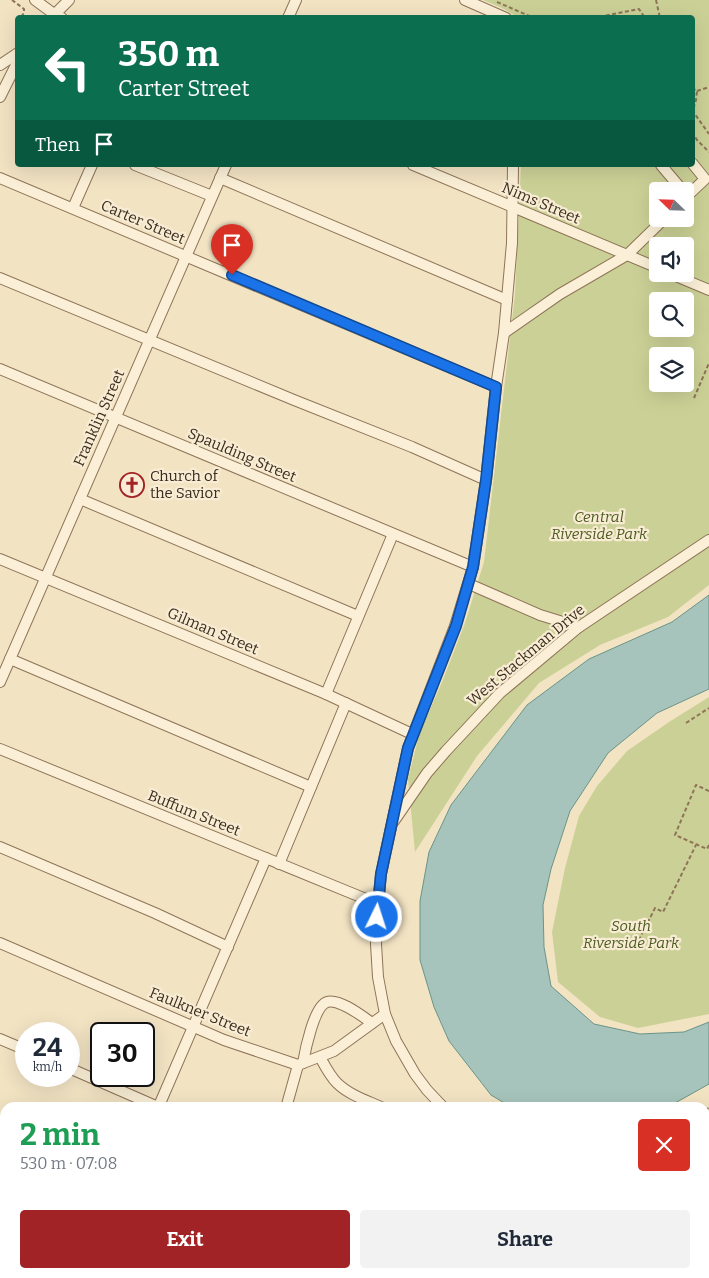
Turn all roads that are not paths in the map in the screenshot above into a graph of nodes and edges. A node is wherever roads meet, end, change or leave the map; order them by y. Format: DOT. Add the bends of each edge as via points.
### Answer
graph roads {
  1 [pos="35,0"];
  2 [pos="69,0"];
  3 [pos="296,0"];
  4 [pos="465,0"];
  5 [pos="54,15"];
  6 [pos="56,15"];
  7 [pos="289,15"];
  8 [pos="499,15"];
  9 [pos="15,55"];
  10 [pos="0,65"];
  11 [pos="15,67"];
  12 [pos="0,97"];
  13 [pos="695,166"];
  14 [pos="91,167"];
  15 [pos="140,167"];
  16 [pos="225,167"];
  17 [pos="418,167"];
  18 [pos="513,167"];
  19 [pos="664,167"];
  20 [pos="0,178"];
  21 [pos="220,178"];
  22 [pos="675,182"];
  23 [pos="694,188"];
  24 [pos="212,196"];
  25 [pos="73,208"];
  26 [pos="513,208"];
  27 [pos="655,228"];
  28 [pos="627,255"];
  29 [pos="187,256"];
  30 [pos="649,264"];
  31 [pos="0,278"];
  32 [pos="690,282"];
  33 [pos="709,290"];
  34 [pos="507,300"];
  35 [pos="504,333"];
  36 [pos="150,339"];
  37 [pos="0,369"];
  38 [pos="496,387"];
  39 [pos="115,419"];
  40 [pos="486,480"];
  41 [pos="80,499"];
  42 [pos="393,534"];
  43 [pos="709,540"];
  44 [pos="0,559"];
  45 [pos="473,567"];
  46 [pos="46,578"];
  47 [pos="469,584"];
  48 [pos="358,616"];
  49 [pos="579,627"];
  50 [pos="10,659"];
  51 [pos="0,682"];
  52 [pos="326,694"];
  53 [pos="346,703"];
  54 [pos="412,734"];
  55 [pos="0,749"];
  56 [pos="311,787"];
  57 [pos="392,824"];
  58 [pos="0,847"];
  59 [pos="266,858"];
  60 [pos="279,864"];
  61 [pos="378,904"];
  62 [pos="0,943"];
  63 [pos="228,947"];
  64 [pos="385,1014"];
  65 [pos="372,1023"];
  66 [pos="193,1027"];
  67 [pos="0,1039"];
  68 [pos="15,1045"];
  69 [pos="320,1057"];
  70 [pos="301,1064"];
  71 [pos="80,1073"];
  72 [pos="147,1102"];
  73 [pos="160,1102"];
  74 [pos="288,1102"];
  75 [pos="370,1102"];
  76 [pos="435,1102"];
  1 -- 5 [label="street"];
  2 -- 6 [label="street"];
  3 -- 7 [label="street"];
  4 -- 8 [label="street"];
  9 -- 10 [label="street"];
  11 -- 12 [label="street"];
  13 -- 23 [label="street" via="705,179"];
  14 -- 25 [label="street"];
  15 -- 24 [label="street"];
  16 -- 21 [label="street, Franklin Street"];
  17 -- 26 [label="street, Nims Street"];
  18 -- 26 [label="street"];
  19 -- 22 [label="street"];
  20 -- 25 [label="street, Carter Street"];
  21 -- 24 [label="street, Franklin Street"];
  21 -- 34 [label="street"];
  24 -- 29 [label="street, Franklin Street"];
  25 -- 29 [label="street, Carter Street"];
  26 -- 28 [label="street, Nims Street"];
  26 -- 34 [label="street"];
  27 -- 28 [label="street"];
  28 -- 30 [label="street, Nims Street"];
  28 -- 35 [label="street" via="560,294"];
  29 -- 36 [label="street, Franklin Street"];
  29 -- 38 [label="street, Carter Street"];
  31 -- 36 [label="street"];
  32 -- 33 [label="street"];
  34 -- 35 [label="street"];
  35 -- 38 [label="street"];
  36 -- 39 [label="street, Franklin Street"];
  36 -- 40 [label="street"];
  37 -- 39 [label="street, Spaulding Street"];
  38 -- 40 [label="street"];
  39 -- 41 [label="street, Franklin Street"];
  39 -- 42 [label="street, Spaulding Street"];
  40 -- 45 [label="street"];
  41 -- 46 [label="street, Franklin Street"];
  41 -- 48 [label="street"];
  42 -- 45 [label="street, Spaulding Street"];
  42 -- 48 [label="street"];
  43 -- 49 [label="street, West Stackman Drive"];
  44 -- 46 [label="street, Gilman Street"];
  45 -- 47 [label="street"];
  46 -- 50 [label="street, Franklin Street"];
  46 -- 52 [label="street, Gilman Street"];
  47 -- 49 [label="street" via="540,615"];
  47 -- 54 [label="street"];
  48 -- 52 [label="street"];
  49 -- 57 [label="street, West Stackman Drive" via="500,693 464,730"];
  50 -- 51 [label="street, Franklin Street"];
  50 -- 56 [label="street"];
  52 -- 53 [label="street, Gilman Street"];
  53 -- 54 [label="street, Gilman Street"];
  53 -- 56 [label="street"];
  54 -- 57 [label="street"];
  55 -- 59 [label="street, Buffum Street"];
  56 -- 60 [label="street"];
  57 -- 61 [label="street"];
  58 -- 63 [label="street"];
  59 -- 60 [label="street, Buffum Street"];
  59 -- 63 [label="street"];
  60 -- 61 [label="street, Buffum Street"];
  61 -- 64 [label="street" via="378,976"];
  62 -- 66 [label="street, Faulkner Street"];
  63 -- 66 [label="street"];
  64 -- 65 [label="street"];
  64 -- 76 [label="street" via="415,1074"];
  65 -- 69 [label="street" via="334,1051"];
  65 -- 70 [label="street" via="337,1002 324,1003 313,1022"];
  66 -- 70 [label="street, Faulkner Street"];
  66 -- 73 [label="street"];
  67 -- 68 [label="street"];
  69 -- 70 [label="street"];
  69 -- 75 [label="street" via="338,1084"];
  70 -- 74 [label="street"];
  71 -- 72 [label="street"];
}
